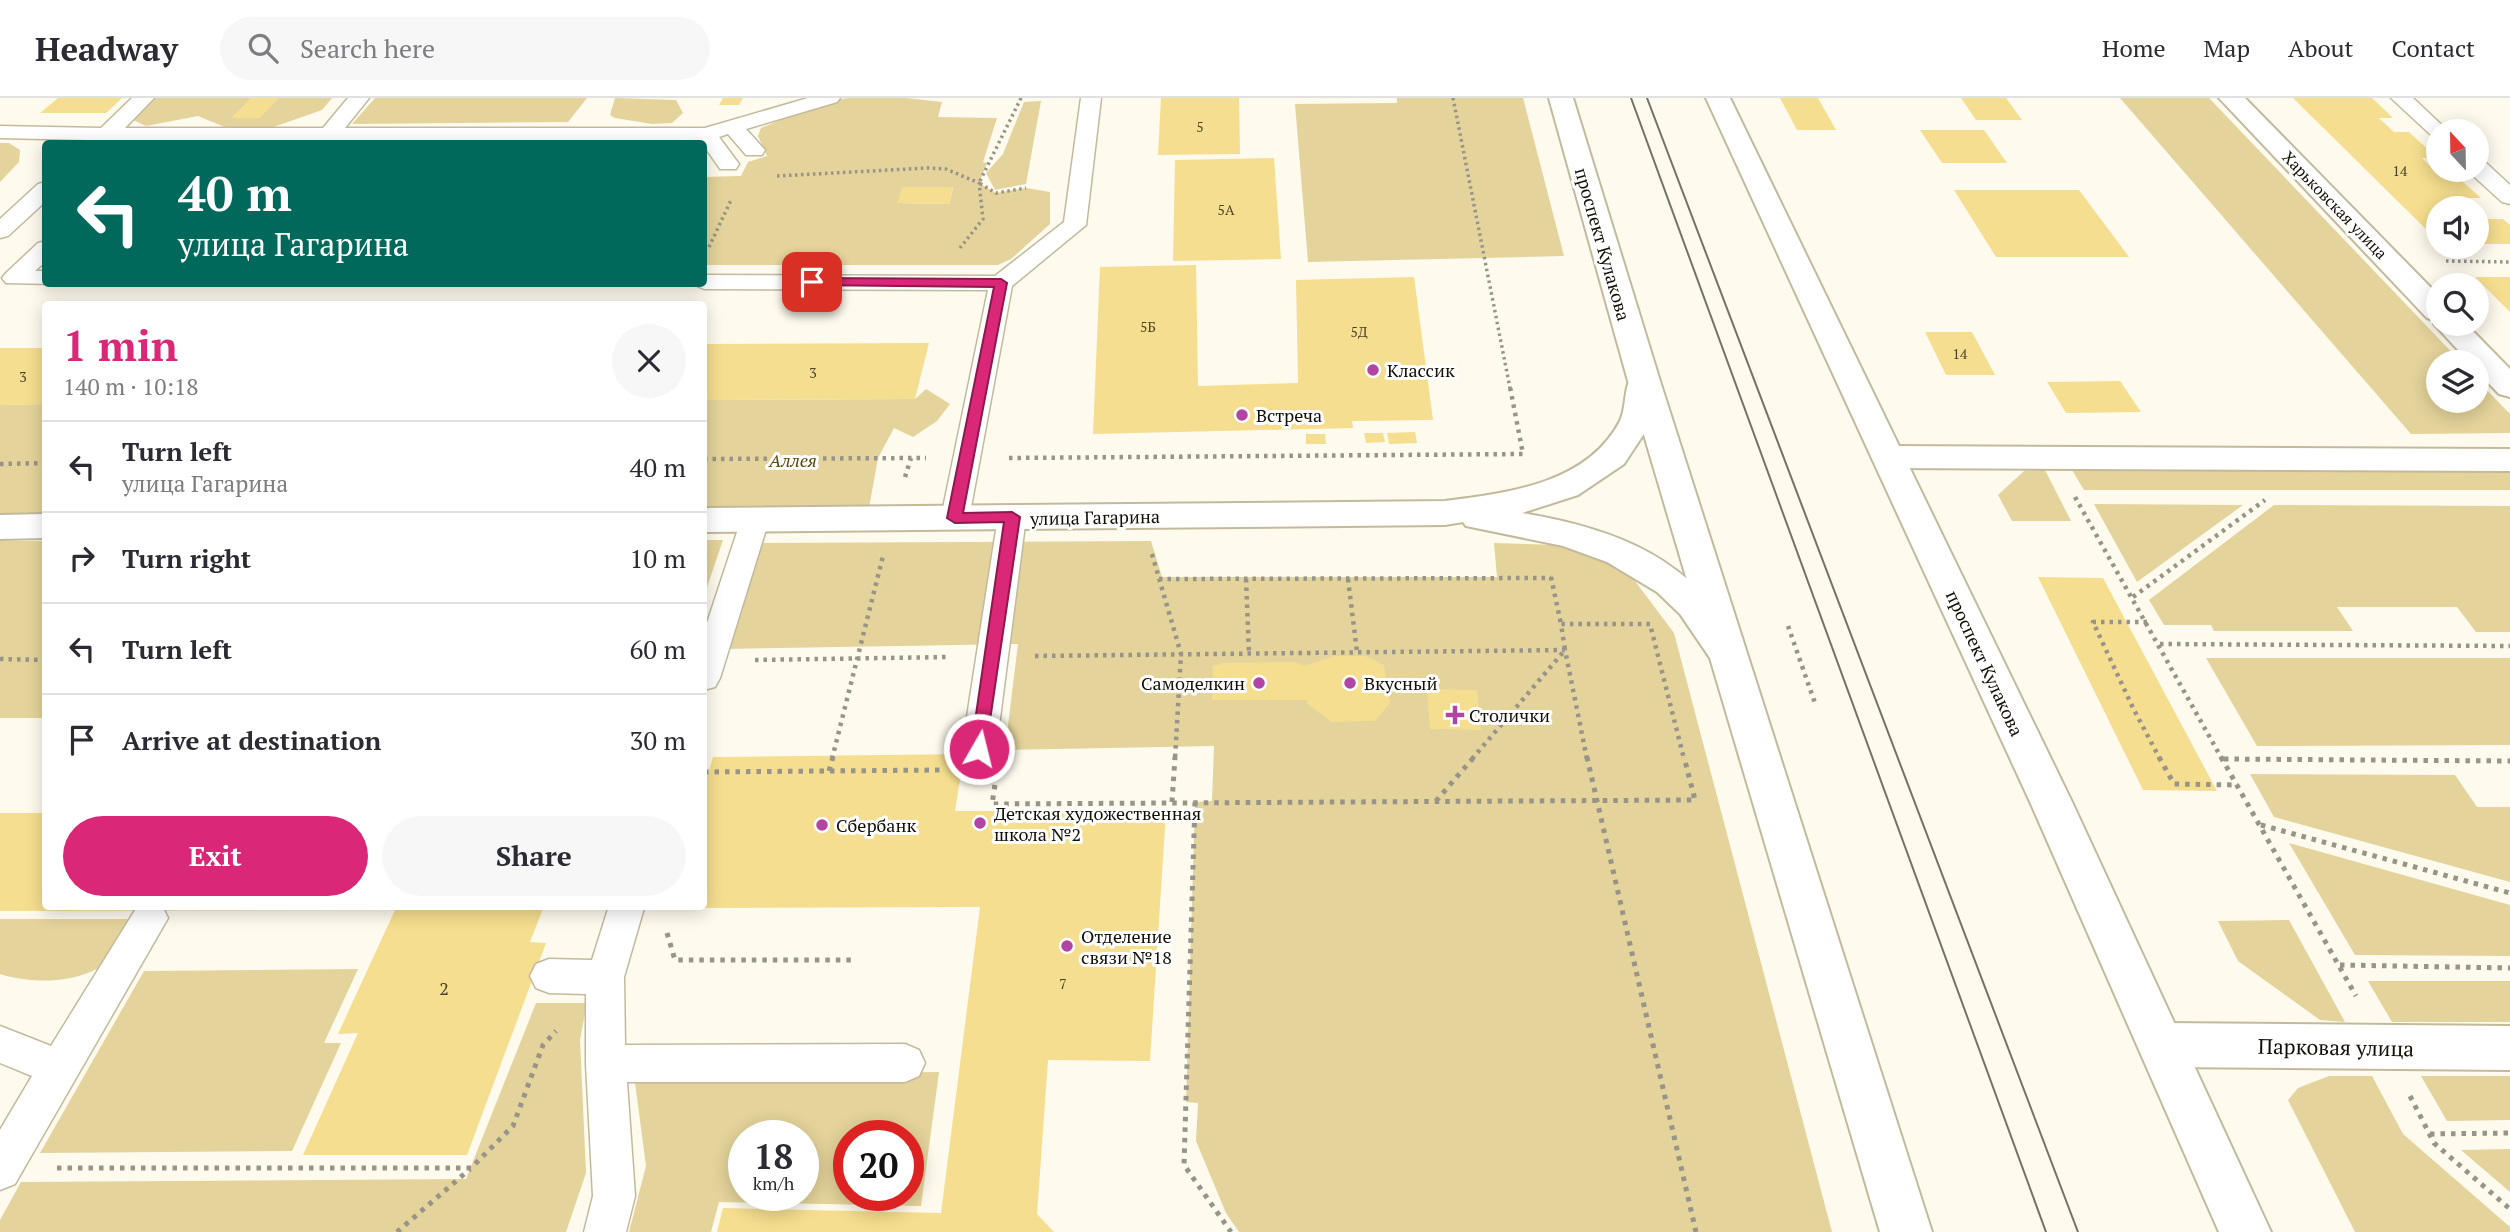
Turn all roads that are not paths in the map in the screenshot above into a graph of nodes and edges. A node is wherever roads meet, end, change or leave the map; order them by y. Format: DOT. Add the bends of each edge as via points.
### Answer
graph roads {
  1 [pos="144,98"];
  2 [pos="359,98"];
  3 [pos="830,98"];
  4 [pos="1091,98"];
  5 [pos="1561,98"];
  6 [pos="1718,98"];
  7 [pos="2231,98"];
  8 [pos="2401,98"];
  9 [pos="2426,120"];
  10 [pos="732,126"];
  11 [pos="329,134"];
  12 [pos="706,134"];
  13 [pos="3,135"];
  14 [pos="100,139"];
  15 [pos="754,150"];
  16 [pos="735,170"];
  17 [pos="2489,178"];
  18 [pos="42,193"];
  19 [pos="2510,197"];
  20 [pos="0,231"];
  21 [pos="0,243"];
  22 [pos="42,246"];
  23 [pos="42,250"];
  24 [pos="42,279"];
  25 [pos="707,282"];
  26 [pos="1001,283"];
  27 [pos="7,285"];
  28 [pos="2426,300"];
  29 [pos="2461,336"];
  30 [pos="1644,381"];
  31 [pos="2510,387"];
  32 [pos="1889,457"];
  33 [pos="2510,460"];
  34 [pos="1445,513"];
  35 [pos="1012,517"];
  36 [pos="955,518"];
  37 [pos="707,520"];
  38 [pos="755,520"];
  39 [pos="42,526"];
  40 [pos="0,527"];
  41 [pos="1726,652"];
  42 [pos="707,666"];
  43 [pos="979,749"];
  44 [pos="625,910"];
  45 [pos="150,918"];
  46 [pos="549,976"];
  47 [pos="605,977"];
  48 [pos="0,1044"];
  49 [pos="2163,1045"];
  50 [pos="2510,1048"];
  51 [pos="905,1063"];
  52 [pos="606,1064"];
  53 [pos="59,1068"];
  54 [pos="0,1169"];
  55 [pos="605,1232"];
  56 [pos="1906,1232"];
  57 [pos="2245,1232"];
  1 -- 14 [label="lane"];
  2 -- 11 [label="lane"];
  3 -- 10 [label="lane"];
  4 -- 26 [label="lane" via="1075,225"];
  5 -- 30 [label="main road, проспект Кулакова"];
  6 -- 32 [label="main road, проспект Кулакова"];
  7 -- 28 [label="main road, Харьковская улица"];
  8 -- 9 [label="lane"];
  10 -- 12 [label="lane"];
  10 -- 15 [label="lane"];
  11 -- 12 [label="lane"];
  11 -- 14 [label="lane"];
  12 -- 16 [label="lane"];
  13 -- 14 [label="lane"];
  17 -- 19 [label="lane"];
  18 -- 20 [label="lane"];
  21 -- 22 [label="lane"];
  23 -- 27 [label="lane"];
  24 -- 27 [label="lane"];
  25 -- 26 [label="lane"];
  26 -- 36 [label="lane"];
  29 -- 31 [label="main road"];
  30 -- 34 [label="main road" via="1637,420 1612,456 1566,487 1511,504"];
  30 -- 41 [label="main road, проспект Кулакова"];
  32 -- 33 [label="main road"];
  32 -- 49 [label="main road, проспект Кулакова"];
  34 -- 35 [label="main road, улица Гагарина"];
  34 -- 41 [label="main road" via="1588,538 1646,565 1694,604"];
  35 -- 36 [label="main road, улица Гагарина"];
  35 -- 43 [label="lane"];
  36 -- 38 [label="main road, улица Гагарина"];
  37 -- 38 [label="main road, улица Гагарина"];
  38 -- 42 [label="lane"];
  39 -- 40 [label="main road"];
  41 -- 56 [label="main road, проспект Кулакова"];
  44 -- 47 [label="lane"];
  45 -- 53 [label="lane"];
  46 -- 47 [label="lane"];
  47 -- 52 [label="lane"];
  48 -- 53 [label="lane"];
  49 -- 50 [label="main road, Парковая улица"];
  49 -- 57 [label="main road, проспект Кулакова"];
  51 -- 52 [label="lane"];
  52 -- 55 [label="lane" via="614,1196"];
  53 -- 54 [label="lane"];
}
